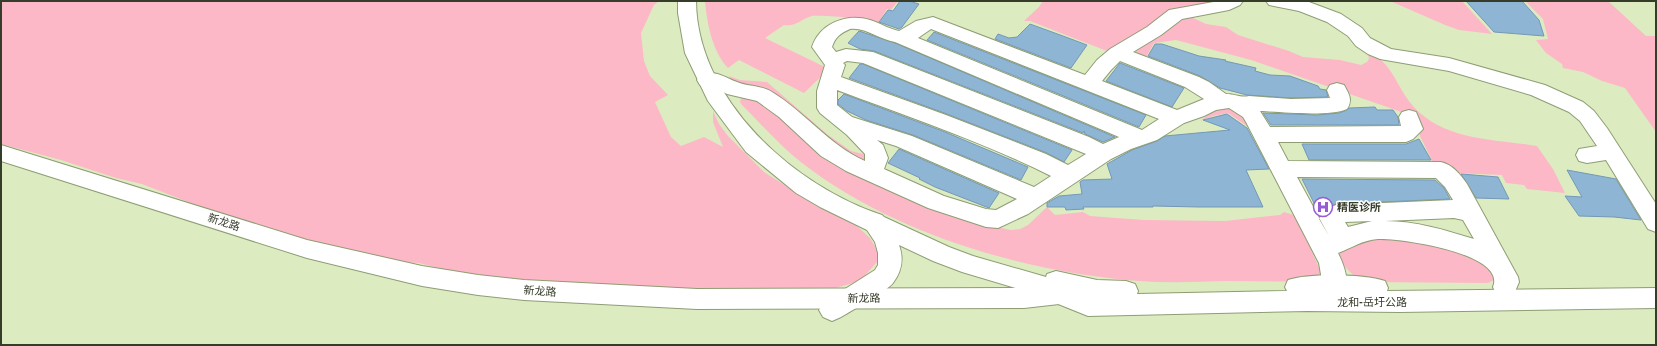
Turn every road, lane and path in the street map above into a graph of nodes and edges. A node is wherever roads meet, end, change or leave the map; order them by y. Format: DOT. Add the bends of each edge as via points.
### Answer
graph roads {
  1 [pos="687,1"];
  2 [pos="696,1"];
  3 [pos="1234,1"];
  4 [pos="1275,1"];
  5 [pos="899,37"];
  6 [pos="982,41"];
  7 [pos="1117,54"];
  8 [pos="832,60"];
  9 [pos="962,64"];
  10 [pos="711,79"];
  11 [pos="831,81"];
  12 [pos="1089,84"];
  13 [pos="1337,90"];
  14 [pos="1231,103"];
  15 [pos="1409,117"];
  16 [pos="1177,118"];
  17 [pos="844,121"];
  18 [pos="1264,135"];
  19 [pos="1140,138"];
  20 [pos="1610,150"];
  21 [pos="1,153"];
  22 [pos="1103,153"];
  23 [pos="1587,155"];
  24 [pos="1,164"];
  25 [pos="1282,169"];
  26 [pos="872,172"];
  27 [pos="1068,175"];
  28 [pos="1036,198"];
  29 [pos="1470,212"];
  30 [pos="870,216"];
  31 [pos="1656,223"];
  32 [pos="1332,244"];
  33 [pos="1497,261"];
  34 [pos="1335,286"];
  35 [pos="1656,286"];
  36 [pos="1505,287"];
  37 [pos="1059,294"];
  38 [pos="1093,298"];
  39 [pos="1656,298"];
  40 [pos="842,304"];
  1 -- 10 [label="main road" via="695,53"];
  2 -- 10 [label="main road" via="700,42"];
  3 -- 7 [label="main road" via="1223,6 1176,14"];
  4 -- 20 [label="main road" via="1303,6 1334,18 1355,32 1363,42 1387,55 1449,65 1559,98 1576,106 1587,116"];
  5 -- 6 [label="main road" via="910,34 921,25 933,23"];
  5 -- 8 [label="main road" via="860,23 844,25 834,29 823,42 822,47"];
  5 -- 9 [label="main road"];
  6 -- 9 [label="main road"];
  6 -- 12 [label="main road"];
  7 -- 12 [label="main road"];
  7 -- 14 [label="main road" via="1192,82"];
  8 -- 11 [label="main road" via="835,65"];
  8 -- 22 [label="main road" via="846,55 866,57"];
  9 -- 19 [label="main road"];
  10 -- 26 [label="main road" via="734,89 764,96 829,150"];
  10 -- 30 [label="main road" via="715,96 742,132 766,158 804,187 828,201"];
  11 -- 17 [label="main road" via="826,100 827,108"];
  11 -- 27 [label="main road" via="939,120"];
  12 -- 16 [label="main road"];
  13 -- 14 [label="main road" via="1341,101 1338,106"];
  14 -- 16 [label="main road"];
  14 -- 18 [label="main road" via="1250,112"];
  15 -- 18 [label="main road" via="1412,129 1406,134"];
  16 -- 19 [label="main road" via="1150,135"];
  17 -- 26 [label="main road" via="875,151 877,158"];
  17 -- 28 [label="main road" via="904,142"];
  18 -- 25 [label="main road"];
  19 -- 22 [label="main road"];
  20 -- 23 [label="main road"];
  20 -- 31 [label="main road"];
  21 -- 40 [label="main road, 新龙路" via="307,249 422,276 524,290 591,295"];
  22 -- 27 [label="main road"];
  24 -- 40 [label="main road, 新龙路" via="298,259 409,288 579,308"];
  25 -- 29 [label="main road" via="1441,170 1453,181"];
  25 -- 32 [label="main road"];
  26 -- 28 [label="main road" via="936,202 986,218 998,219 1008,216"];
  27 -- 28 [label="main road"];
  29 -- 32 [label="main road" via="1454,209 1336,214 1331,219"];
  29 -- 33 [label="main road"];
  30 -- 37 [label="main road" via="942,254 970,265 1032,282"];
  30 -- 38 [label="main road" via="980,258 1069,285"];
  30 -- 40 [label="main road" via="886,240 890,266 884,277"];
  32 -- 33 [label="main road" via="1362,231 1408,231 1465,246"];
  32 -- 34 [label="main road" via="1331,264"];
  33 -- 36 [label="main road" via="1506,277"];
  34 -- 36 [label="main road, 龙和-岳圩公路"];
  34 -- 38 [label="main road, 龙和-岳圩公路" via="1152,292"];
  35 -- 36 [label="main road, 龙和-岳圩公路"];
  37 -- 38 [label="main road, 新龙路"];
  37 -- 40 [label="main road, 新龙路" via="1024,298 917,297"];
  38 -- 39 [label="main road, 龙和-岳圩公路" via="1400,302"];
  38 -- 40 [label="main road, 新龙路" via="1008,311 876,309"];
}
